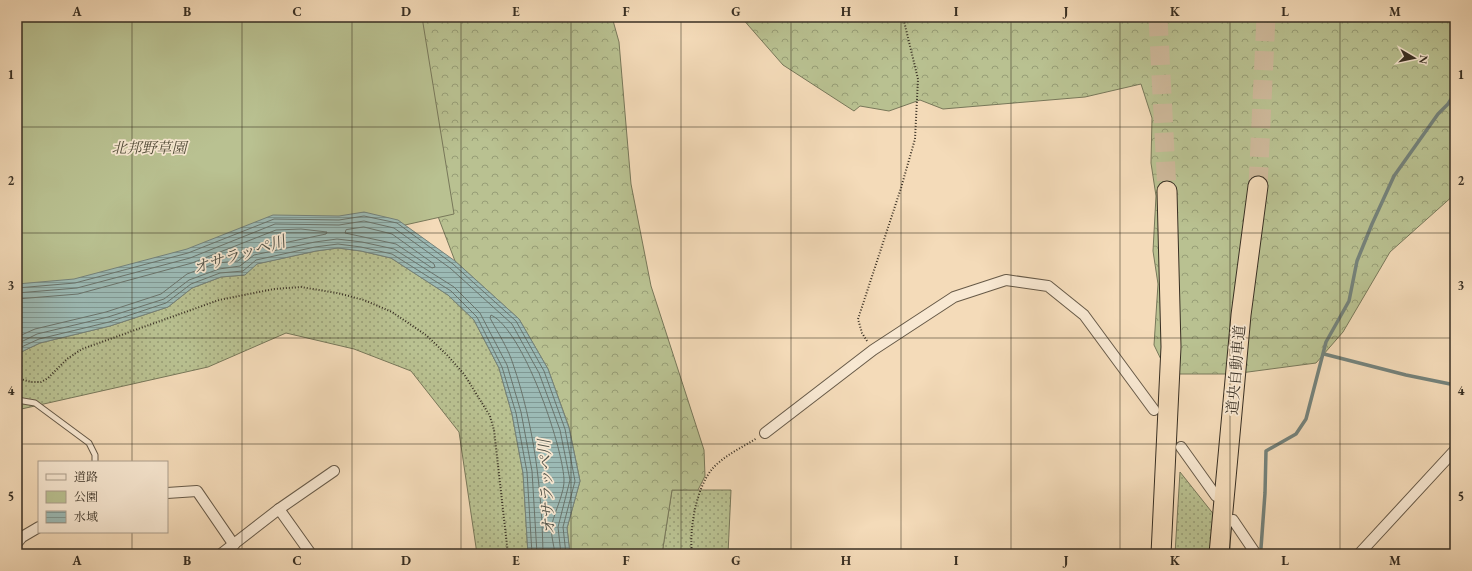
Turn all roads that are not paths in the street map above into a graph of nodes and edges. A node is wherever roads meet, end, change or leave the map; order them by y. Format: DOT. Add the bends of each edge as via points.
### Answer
graph roads {
  1 [pos="1258,186"];
  2 [pos="1168,190"];
  3 [pos="17,400"];
  4 [pos="1154,410"];
  5 [pos="765,433"];
  6 [pos="1181,447"];
  7 [pos="1455,450"];
  8 [pos="95,461"];
  9 [pos="334,472"];
  10 [pos="168,493"];
  11 [pos="1216,496"];
  12 [pos="280,509"];
  13 [pos="1232,520"];
  14 [pos="38,528"];
  15 [pos="17,543"];
  16 [pos="234,545"];
  17 [pos="221,554"];
  18 [pos="311,554"];
  19 [pos="1161,554"];
  20 [pos="1219,554"];
  21 [pos="1256,554"];
  22 [pos="1359,554"];
  1 -- 20 [label="highway, 道央自動車道" via="1241,315"];
  2 -- 19 [label="highway" via="1171,347"];
  3 -- 8 [label="lane" via="35,403 89,443"];
  4 -- 5 [label="street" via="1084,316 1048,286 1006,280 954,297 873,350"];
  6 -- 11 [label="street"];
  7 -- 22 [label="street"];
  9 -- 12 [label="street"];
  10 -- 16 [label="street" via="197,491"];
  12 -- 16 [label="street"];
  12 -- 18 [label="street"];
  13 -- 21 [label="street"];
  14 -- 15 [label="street"];
  16 -- 17 [label="street"];
}
